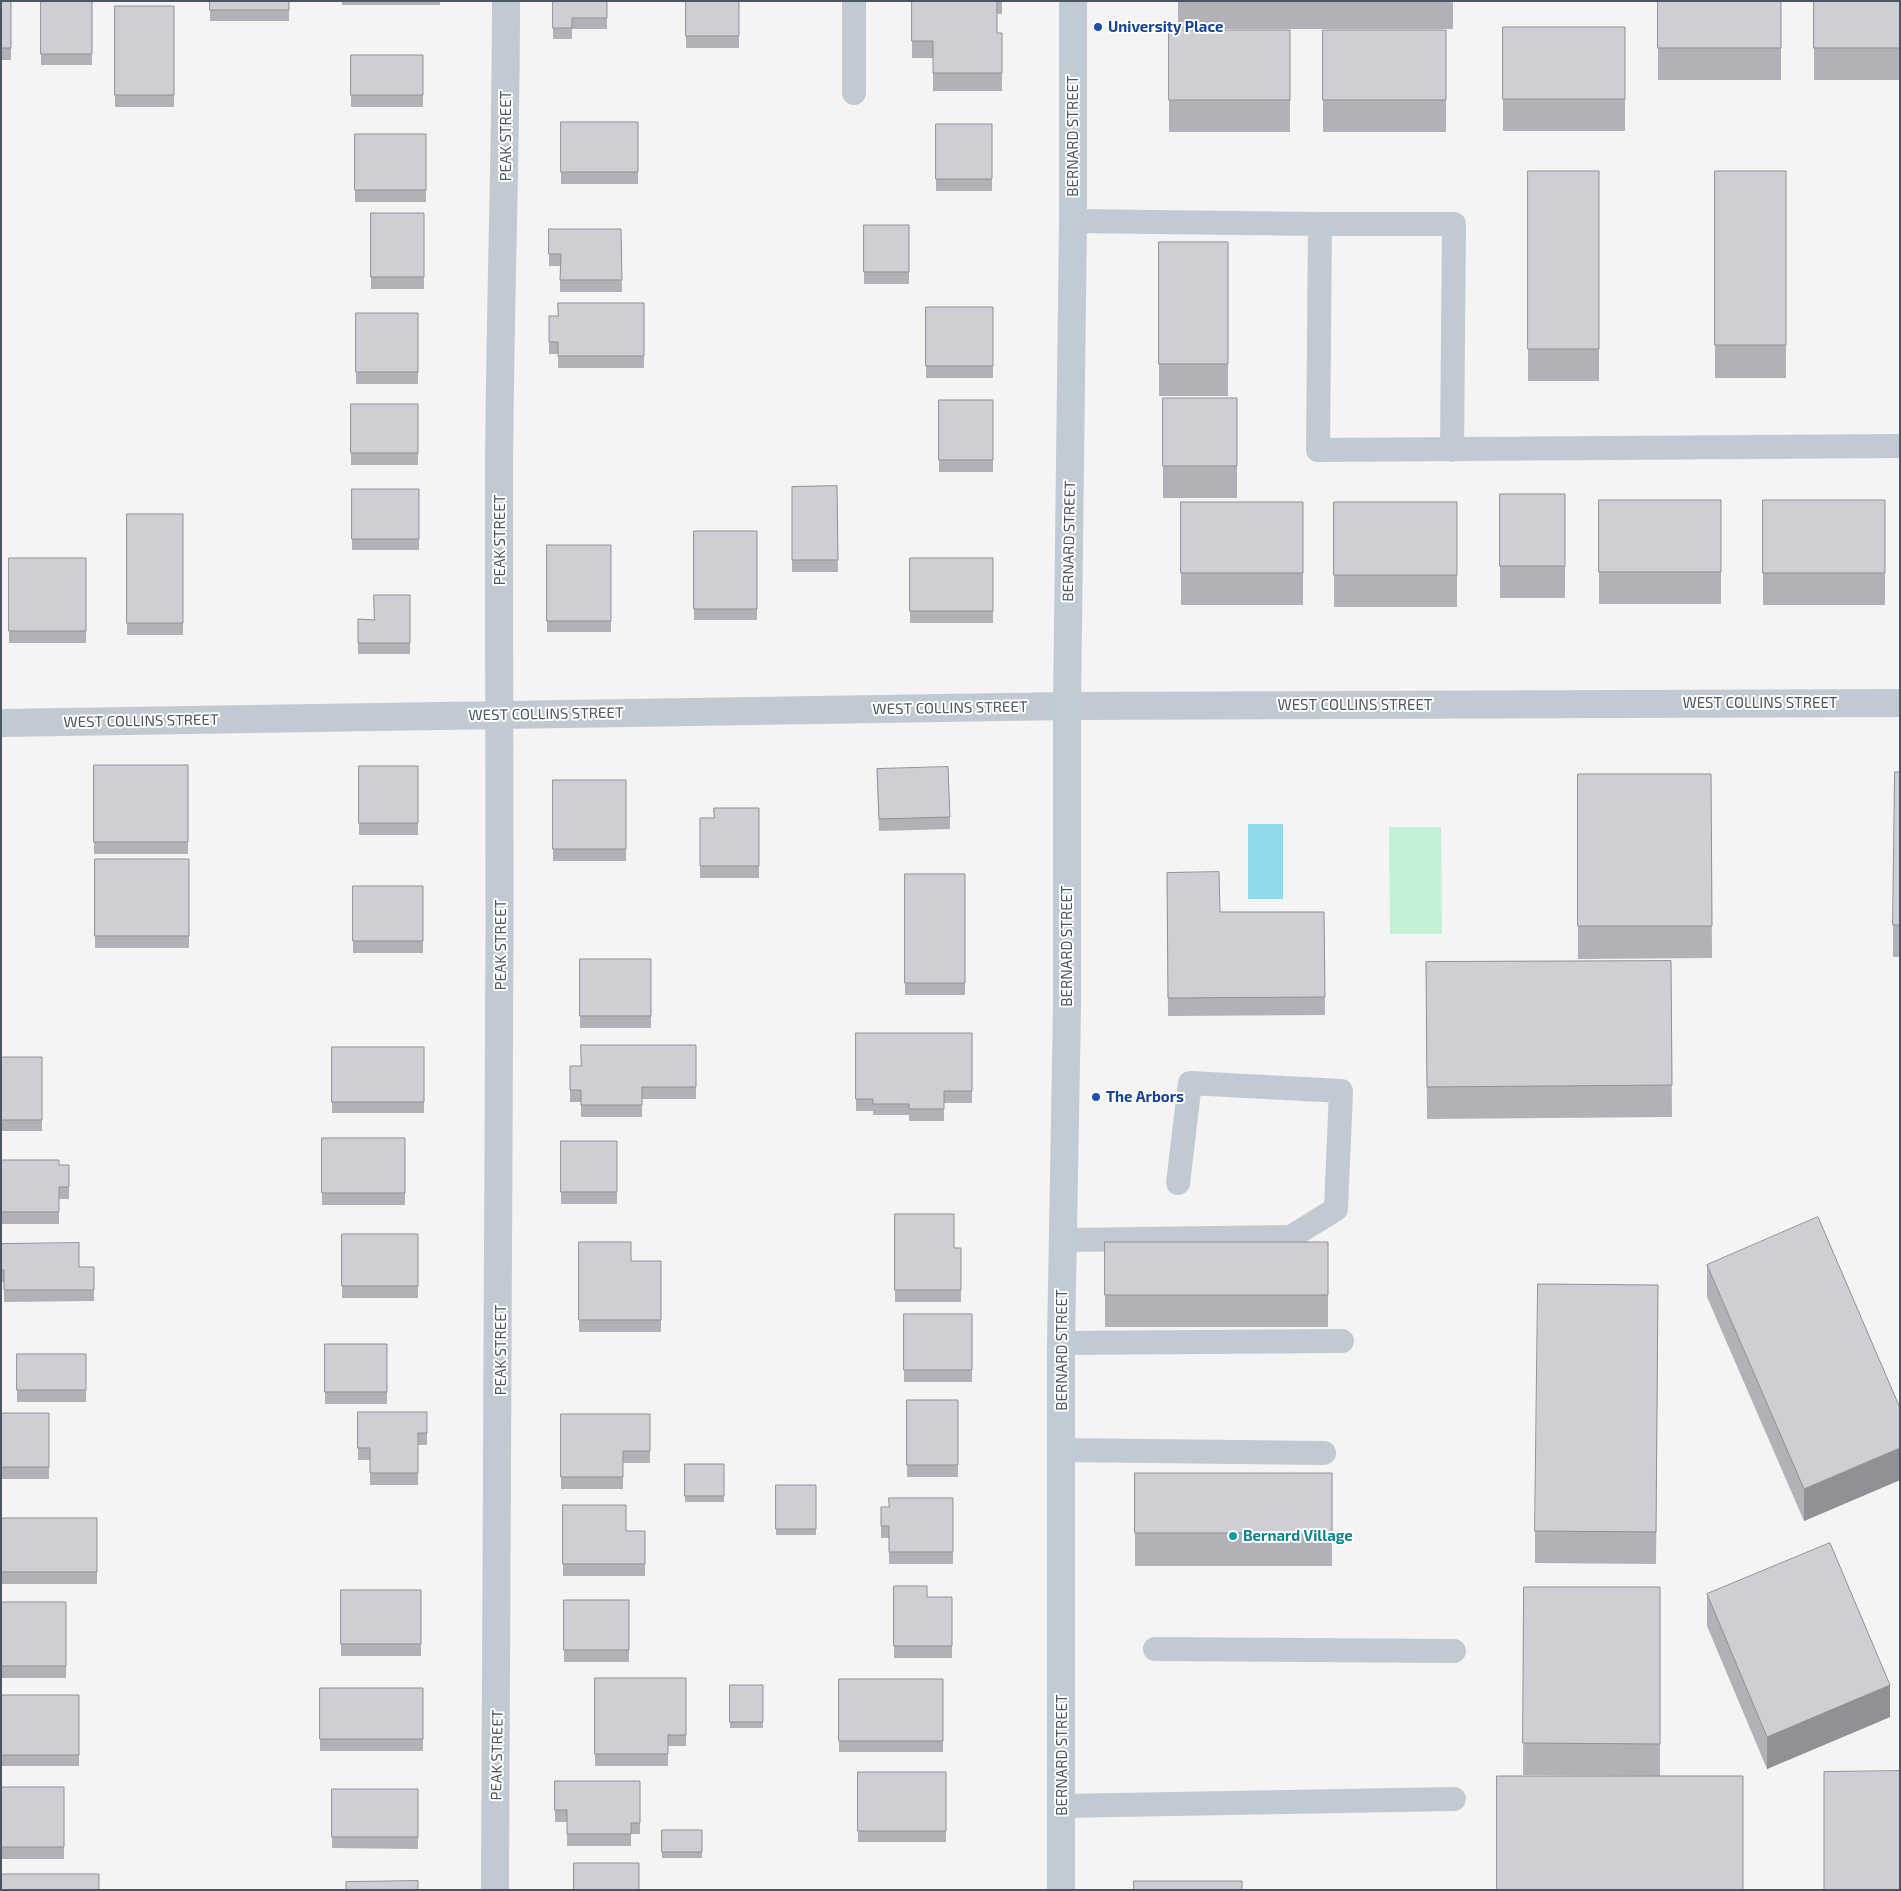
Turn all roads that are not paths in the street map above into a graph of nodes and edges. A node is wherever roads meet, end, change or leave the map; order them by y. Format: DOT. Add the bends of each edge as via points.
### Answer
graph roads {
  1 [pos="506,1"];
  2 [pos="854,1"];
  3 [pos="1073,1"];
  4 [pos="854,93"];
  5 [pos="1073,221"];
  6 [pos="1320,224"];
  7 [pos="1900,446"];
  8 [pos="1452,450"];
  9 [pos="1900,703"];
  10 [pos="1067,706"];
  11 [pos="500,715"];
  12 [pos="1,723"];
  13 [pos="1178,1183"];
  14 [pos="1064,1240"];
  15 [pos="1342,1342"];
  16 [pos="1061,1344"];
  17 [pos="1062,1450"];
  18 [pos="1324,1453"];
  19 [pos="1155,1649"];
  20 [pos="1454,1651"];
  21 [pos="1454,1799"];
  22 [pos="1061,1806"];
  23 [pos="495,1890"];
  24 [pos="1061,1890"];
  1 -- 11 [label="street, PEAK STREET" via="499,488"];
  2 -- 4 [label="lane"];
  3 -- 5 [label="street, BERNARD STREET"];
  5 -- 6 [label="lane"];
  5 -- 10 [label="street, BERNARD STREET"];
  6 -- 8 [label="lane" via="1318,450"];
  6 -- 8 [label="lane" via="1454,224"];
  7 -- 8 [label="lane"];
  9 -- 10 [label="street, WEST COLLINS STREET"];
  10 -- 11 [label="street, WEST COLLINS STREET"];
  10 -- 14 [label="street, BERNARD STREET" via="1068,1006"];
  11 -- 12 [label="street, WEST COLLINS STREET"];
  11 -- 23 [label="street, PEAK STREET" via="500,1416"];
  13 -- 14 [label="lane" via="1190,1083 1341,1091 1336,1209 1291,1237"];
  14 -- 16 [label="street, BERNARD STREET"];
  15 -- 16 [label="lane"];
  16 -- 17 [label="street, BERNARD STREET"];
  17 -- 18 [label="lane"];
  17 -- 22 [label="street, BERNARD STREET"];
  19 -- 20 [label="lane"];
  21 -- 22 [label="lane"];
  22 -- 24 [label="street, BERNARD STREET"];
}
